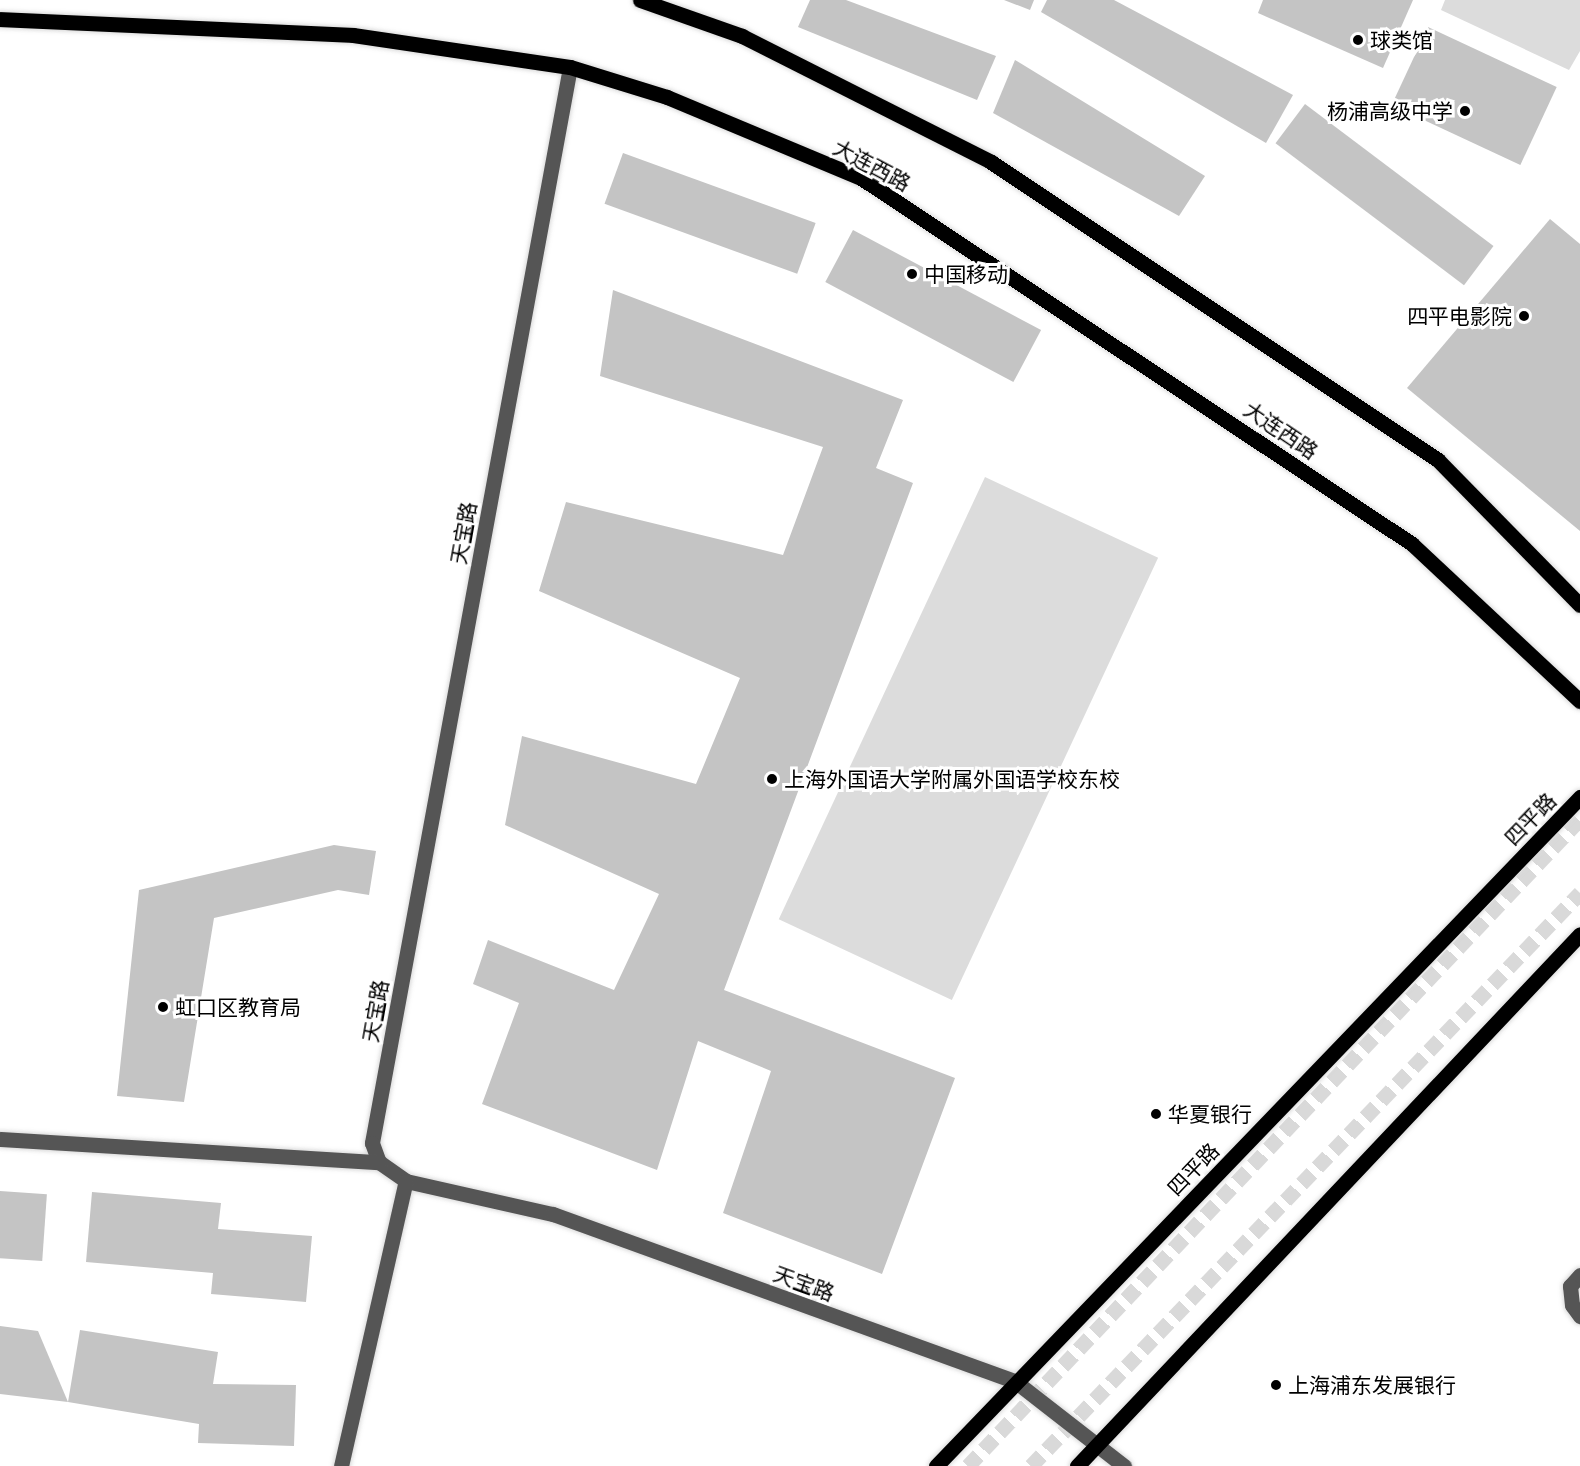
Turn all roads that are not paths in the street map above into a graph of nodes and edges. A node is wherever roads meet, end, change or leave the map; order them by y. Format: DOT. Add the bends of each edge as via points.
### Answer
graph roads {
  1 [pos="640,0"];
  2 [pos="0,20"];
  3 [pos="570,67"];
  4 [pos="1580,605"];
  5 [pos="1580,701"];
  6 [pos="1580,797"];
  7 [pos="1580,934"];
  8 [pos="0,1139"];
  9 [pos="379,1162"];
  10 [pos="406,1180"];
  11 [pos="1580,1275"];
  12 [pos="1580,1316"];
  13 [pos="1016,1382"];
  14 [pos="1096,1445"];
  15 [pos="341,1466"];
  16 [pos="936,1466"];
  17 [pos="1077,1466"];
  18 [pos="1124,1466"];
  1 -- 4 [label="main road" via="742,36 991,162 1438,460"];
  2 -- 3 [label="main road, 大连西路" via="353,35"];
  3 -- 5 [label="main road, 大连西路" via="667,97 861,177 1412,544"];
  3 -- 9 [label="street, 天宝路" via="372,1143"];
  6 -- 13 [label="main road, 四平路"];
  7 -- 14 [label="main road"];
  8 -- 9 [label="street"];
  9 -- 10 [label="street, 天宝路"];
  10 -- 13 [label="street, 天宝路" via="553,1214"];
  10 -- 15 [label="street"];
  11 -- 12 [label="street" via="1570,1286 1572,1305"];
  13 -- 14 [label="street, 天宝路"];
  13 -- 16 [label="main road, 四平路"];
  14 -- 17 [label="main road"];
  14 -- 18 [label="street, 天宝路"];
}
